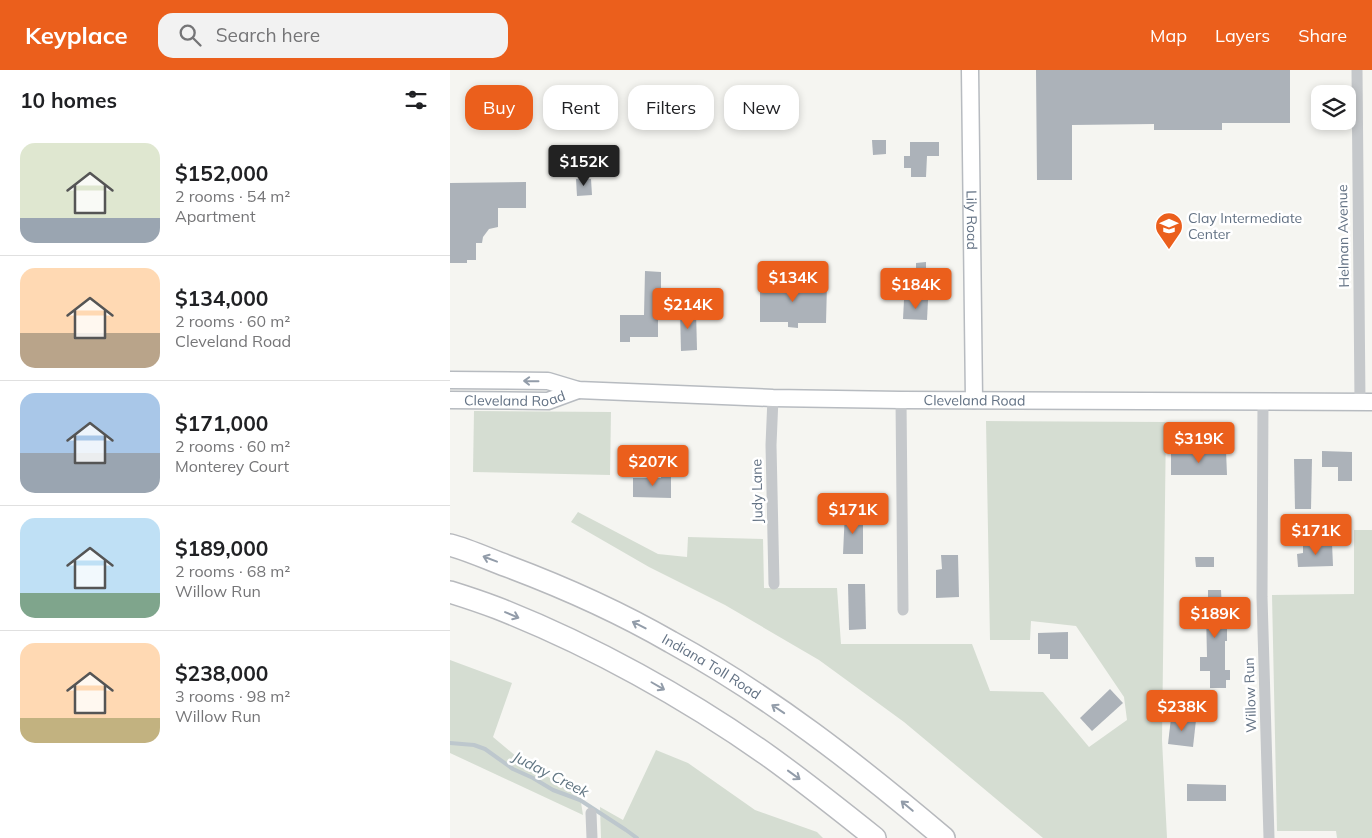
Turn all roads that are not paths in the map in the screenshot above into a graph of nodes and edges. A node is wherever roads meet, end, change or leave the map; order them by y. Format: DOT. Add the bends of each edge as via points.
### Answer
graph roads {
  1 [pos="970,70"];
  2 [pos="1357,70"];
  3 [pos="450,380"];
  4 [pos="578,390"];
  5 [pos="773,398"];
  6 [pos="450,400"];
  7 [pos="901,400"];
  8 [pos="974,400"];
  9 [pos="1263,401"];
  10 [pos="1366,402"];
  11 [pos="450,544"];
  12 [pos="774,584"];
  13 [pos="450,592"];
  14 [pos="903,610"];
  15 [pos="591,812"];
  16 [pos="592,838"];
  17 [pos="875,838"];
  18 [pos="944,838"];
  19 [pos="1269,838"];
  1 -- 8 [label="main road, Lily Road"];
  2 -- 10 [label="street, Helman Avenue"];
  4 -- 3 [label="main road, Cleveland Road, one-way" via="548,381"];
  4 -- 5 [label="main road, Cleveland Road"];
  4 -- 6 [label="main road, Cleveland Road" via="548,400"];
  5 -- 7 [label="main road, Cleveland Road"];
  5 -- 12 [label="street, Judy Lane"];
  7 -- 8 [label="main road, Cleveland Road"];
  7 -- 14 [label="street"];
  8 -- 9 [label="main road, Cleveland Road"];
  9 -- 10 [label="main road, Cleveland Road"];
  9 -- 19 [label="street, Willow Run" via="1262,597"];
  18 -- 11 [label="highway, Indiana Toll Road, one-way" via="835,750 697,656 628,619 534,576"];
  13 -- 17 [label="highway, one-way" via="554,633 680,699 768,756"];
  15 -- 16 [label="street"];
}
